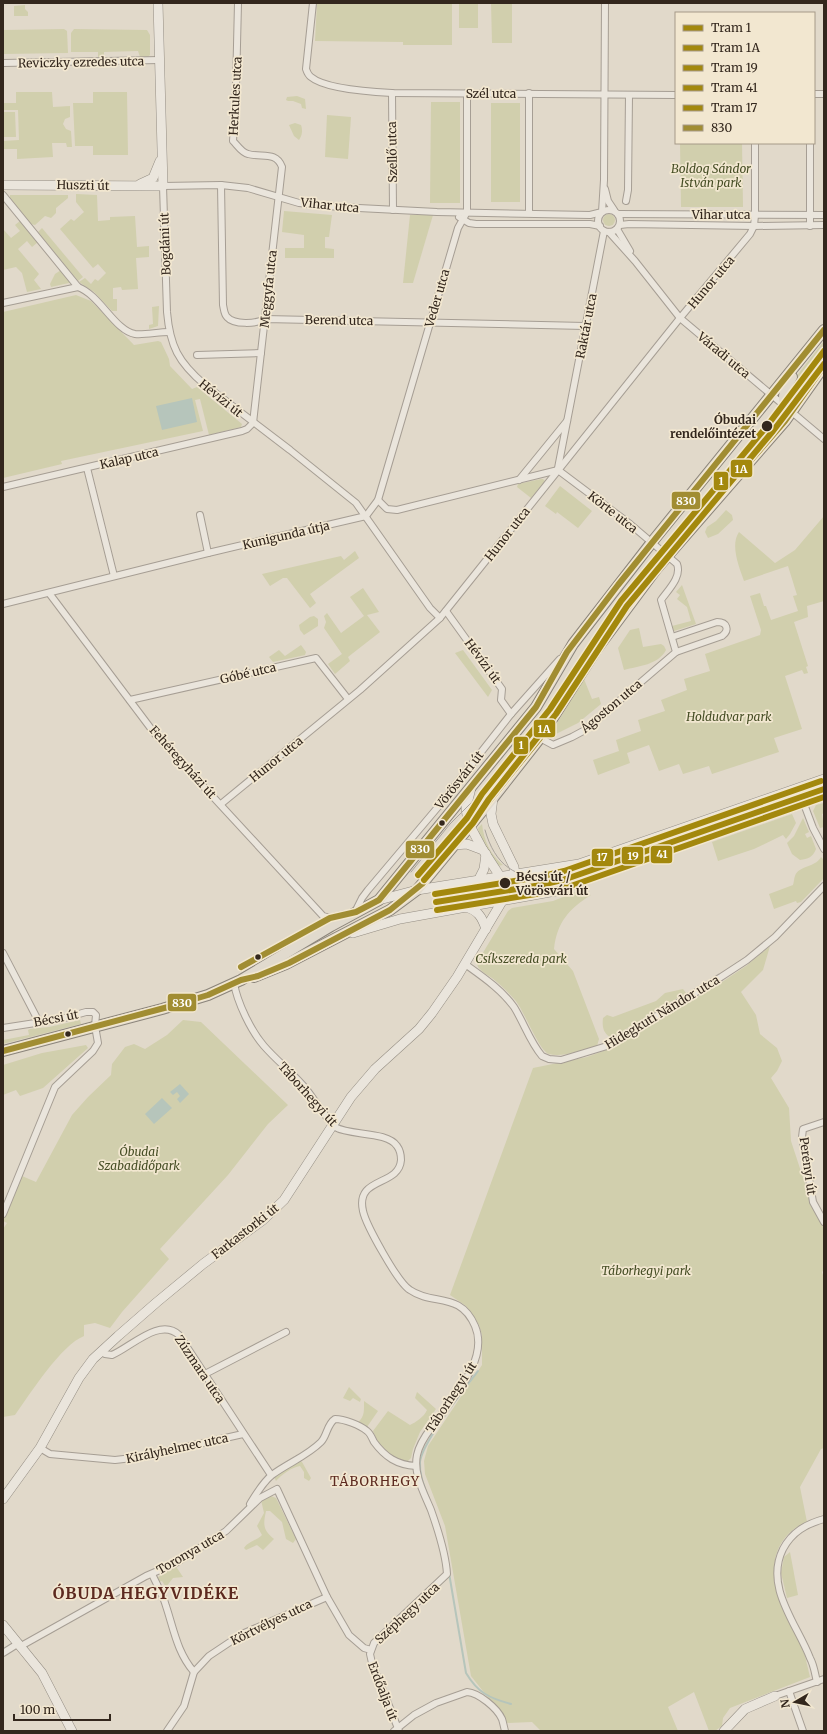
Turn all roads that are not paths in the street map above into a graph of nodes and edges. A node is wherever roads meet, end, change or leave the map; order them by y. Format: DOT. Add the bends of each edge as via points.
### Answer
graph roads {
  1 [pos="158,3"];
  2 [pos="238,3"];
  3 [pos="313,3"];
  4 [pos="605,3"];
  5 [pos="160,60"];
  6 [pos="3,63"];
  7 [pos="392,93"];
  8 [pos="467,93"];
  9 [pos="529,93"];
  10 [pos="604,95"];
  11 [pos="629,95"];
  12 [pos="675,95"];
  13 [pos="755,144"];
  14 [pos="810,144"];
  15 [pos="162,156"];
  16 [pos="274,157"];
  17 [pos="604,180"];
  18 [pos="3,185"];
  19 [pos="221,185"];
  20 [pos="135,186"];
  21 [pos="163,186"];
  22 [pos="3,195"];
  23 [pos="278,196"];
  24 [pos="626,201"];
  25 [pos="393,210"];
  26 [pos="452,212"];
  27 [pos="467,212"];
  28 [pos="602,212"];
  29 [pos="616,212"];
  30 [pos="529,213"];
  31 [pos="755,215"];
  32 [pos="809,215"];
  33 [pos="824,215"];
  34 [pos="462,219"];
  35 [pos="824,225"];
  36 [pos="754,226"];
  37 [pos="810,226"];
  38 [pos="618,227"];
  39 [pos="604,230"];
  40 [pos="635,261"];
  41 [pos="78,287"];
  42 [pos="3,303"];
  43 [pos="680,318"];
  44 [pos="265,319"];
  45 [pos="430,323"];
  46 [pos="585,326"];
  47 [pos="824,330"];
  48 [pos="169,332"];
  49 [pos="261,353"];
  50 [pos="197,355"];
  51 [pos="801,360"];
  52 [pos="824,366"];
  53 [pos="772,395"];
  54 [pos="789,409"];
  55 [pos="568,421"];
  56 [pos="253,423"];
  57 [pos="824,439"];
  58 [pos="88,468"];
  59 [pos="558,470"];
  60 [pos="519,480"];
  61 [pos="3,487"];
  62 [pos="378,500"];
  63 [pos="200,516"];
  64 [pos="366,516"];
  65 [pos="652,542"];
  66 [pos="208,553"];
  67 [pos="668,556"];
  68 [pos="114,576"];
  69 [pos="49,593"];
  70 [pos="3,604"];
  71 [pos="446,610"];
  72 [pos="440,618"];
  73 [pos="672,637"];
  74 [pos="567,652"];
  75 [pos="676,652"];
  76 [pos="348,699"];
  77 [pos="130,700"];
  78 [pos="511,714"];
  79 [pos="540,738"];
  80 [pos="824,779"];
  81 [pos="471,788"];
  82 [pos="798,788"];
  83 [pos="824,796"];
  84 [pos="493,798"];
  85 [pos="803,802"];
  86 [pos="221,804"];
  87 [pos="469,826"];
  88 [pos="454,845"];
  89 [pos="824,849"];
  90 [pos="484,852"];
  91 [pos="515,875"];
  92 [pos="500,877"];
  93 [pos="478,881"];
  94 [pos="824,886"];
  95 [pos="510,888"];
  96 [pos="417,890"];
  97 [pos="520,898"];
  98 [pos="379,900"];
  99 [pos="501,901"];
  100 [pos="464,906"];
  101 [pos="356,912"];
  102 [pos="330,918"];
  103 [pos="486,929"];
  104 [pos="332,940"];
  105 [pos="3,953"];
  106 [pos="465,964"];
  107 [pos="237,982"];
  108 [pos="39,1022"];
  109 [pos="95,1026"];
  110 [pos="3,1028"];
  111 [pos="3,1051"];
  112 [pos="824,1122"];
  113 [pos="332,1125"];
  114 [pos="3,1214"];
  115 [pos="824,1222"];
  116 [pos="286,1332"];
  117 [pos="101,1351"];
  118 [pos="205,1374"];
  119 [pos="243,1434"];
  120 [pos="40,1448"];
  121 [pos="416,1466"];
  122 [pos="271,1475"];
  123 [pos="3,1499"];
  124 [pos="247,1509"];
  125 [pos="824,1519"];
  126 [pos="152,1574"];
  127 [pos="445,1577"];
  128 [pos="327,1597"];
  129 [pos="3,1625"];
  130 [pos="20,1644"];
  131 [pos="371,1650"];
  132 [pos="3,1652"];
  133 [pos="194,1672"];
  134 [pos="824,1679"];
  135 [pos="817,1682"];
  136 [pos="789,1691"];
  137 [pos="775,1696"];
  138 [pos="397,1730"];
  139 [pos="72,1731"];
  140 [pos="167,1731"];
  141 [pos="504,1731"];
  142 [pos="724,1731"];
  143 [pos="803,1731"];
  1 -- 5 [label="street, Bogdáni út"];
  2 -- 16 [label="street, Herkules utca" via="233,141 246,154"];
  3 -- 7 [label="street, Szél utca" via="305,64 308,75 325,84"];
  4 -- 10 [label="street"];
  5 -- 6 [label="street, Reviczky ezredes utca"];
  5 -- 15 [label="street, Bogdáni út"];
  7 -- 8 [label="street, Szél utca"];
  7 -- 25 [label="street, Szellő utca"];
  8 -- 9 [label="street, Szél utca"];
  8 -- 27 [label="street"];
  9 -- 10 [label="street, Szél utca"];
  9 -- 30 [label="street"];
  10 -- 11 [label="street, Szél utca"];
  10 -- 17 [label="street"];
  11 -- 12 [label="street, Szél utca"];
  11 -- 24 [label="street"];
  13 -- 31 [label="street"];
  14 -- 32 [label="street"];
  15 -- 20 [label="street, Bogdáni út" via="152,178"];
  15 -- 21 [label="street, Bogdáni út"];
  16 -- 23 [label="street, Meggyfa utca" via="282,167"];
  17 -- 28 [label="street"];
  17 -- 29 [label="street" via="606,195"];
  18 -- 20 [label="street, Huszti út"];
  19 -- 21 [label="street, Vihar utca"];
  19 -- 23 [label="street, Vihar utca" via="248,188"];
  19 -- 44 [label="street, Berend utca" via="225,314 233,321 240,322 260,322"];
  20 -- 21 [label="street, Huszti út"];
  21 -- 48 [label="street, Bogdáni út"];
  22 -- 41 [label="street"];
  23 -- 25 [label="street, Vihar utca" via="299,203"];
  23 -- 44 [label="street, Meggyfa utca"];
  25 -- 26 [label="street, Vihar utca"];
  26 -- 27 [label="street, Vihar utca"];
  26 -- 34 [label="street"];
  27 -- 30 [label="street, Vihar utca"];
  27 -- 34 [label="street, Veder utca"];
  28 -- 29 [label="street" via="607,209"];
  28 -- 30 [label="street, Vihar utca" via="590,215"];
  28 -- 39 [label="street" via="598,222"];
  29 -- 31 [label="street, Vihar utca"];
  29 -- 38 [label="street" via="621,219"];
  31 -- 32 [label="street, Vihar utca"];
  31 -- 36 [label="street"];
  32 -- 33 [label="street, Vihar utca"];
  32 -- 37 [label="street"];
  34 -- 39 [label="street" via="476,224 584,224"];
  34 -- 45 [label="street, Veder utca"];
  35 -- 37 [label="street, Vihar utca"];
  36 -- 37 [label="street, Vihar utca"];
  36 -- 38 [label="street, Vihar utca" via="629,224"];
  36 -- 43 [label="street, Hunor utca"];
  38 -- 39 [label="street"];
  38 -- 40 [label="street, Váradi utca"];
  39 -- 40 [label="street, Váradi utca"];
  39 -- 46 [label="street, Raktár utca"];
  40 -- 43 [label="street, Váradi utca"];
  41 -- 42 [label="street"];
  41 -- 48 [label="street" via="95,298 125,330 134,334"];
  43 -- 53 [label="street, Váradi utca"];
  43 -- 59 [label="street, Hunor utca"];
  44 -- 45 [label="street, Berend utca"];
  44 -- 49 [label="street, Meggyfa utca"];
  45 -- 46 [label="street, Berend utca"];
  45 -- 62 [label="street, Veder utca"];
  46 -- 55 [label="street, Raktár utca"];
  47 -- 51 [label="main road, Vörösvári út"];
  48 -- 56 [label="street, Hévízi út" via="172,346 192,375"];
  49 -- 50 [label="street"];
  49 -- 56 [label="street, Meggyfa utca"];
  51 -- 53 [label="main road, Vörösvári út"];
  51 -- 54 [label="main road" via="786,389 784,400"];
  52 -- 54 [label="main road"];
  53 -- 54 [label="street, Váradi utca"];
  53 -- 65 [label="main road, Vörösvári út"];
  54 -- 57 [label="street, Váradi utca"];
  54 -- 67 [label="main road"];
  55 -- 59 [label="street, Raktár utca"];
  55 -- 60 [label="street, Raktár utca"];
  56 -- 58 [label="street, Kalap utca" via="242,431"];
  56 -- 64 [label="street, Hévízi út" via="356,504"];
  58 -- 61 [label="street, Kalap utca"];
  58 -- 68 [label="street"];
  59 -- 60 [label="street"];
  59 -- 65 [label="street, Körte utca"];
  59 -- 71 [label="street, Hunor utca"];
  60 -- 62 [label="street" via="397,510 387,509"];
  62 -- 64 [label="street"];
  63 -- 66 [label="street"];
  64 -- 66 [label="street, Kunigunda útja"];
  64 -- 72 [label="street, Hévízi út" via="430,608"];
  65 -- 67 [label="street, Körte utca"];
  65 -- 74 [label="main road, Vörösvári út"];
  66 -- 68 [label="street, Kunigunda útja"];
  67 -- 73 [label="street" via="675,561 679,570 676,579 661,600"];
  67 -- 79 [label="main road" via="596,650"];
  68 -- 69 [label="street, Kunigunda útja"];
  69 -- 70 [label="street, Kunigunda útja"];
  69 -- 77 [label="street, Fehéregyházi út"];
  71 -- 72 [label="street, Hunor utca"];
  71 -- 78 [label="street, Hévízi út" via="502,688 501,700"];
  72 -- 76 [label="street, Hunor utca"];
  73 -- 75 [label="street"];
  73 -- 75 [label="street, Ágoston utca" via="717,622 722,622 727,629 722,636"];
  74 -- 78 [label="street, Vörösvári út"];
  74 -- 81 [label="main road, Vörösvári út" via="536,708"];
  75 -- 79 [label="street, Ágoston utca" via="584,730 553,745"];
  76 -- 77 [label="street, Góbé utca" via="316,658"];
  76 -- 86 [label="street, Hunor utca"];
  77 -- 86 [label="street, Fehéregyházi út" via="156,734"];
  78 -- 101 [label="street, Vörösvári út" via="362,898"];
  79 -- 84 [label="main road"];
  80 -- 82 [label="street, Bécsi út"];
  81 -- 87 [label="street, Vörösvári út" via="466,808"];
  81 -- 98 [label="main road, Vörösvári út"];
  82 -- 85 [label="street"];
  82 -- 91 [label="street, Bécsi út" via="579,864"];
  83 -- 85 [label="street, Bécsi út"];
  84 -- 87 [label="main road"];
  84 -- 91 [label="street" via="493,824 514,867"];
  85 -- 89 [label="street" via="812,828"];
  85 -- 97 [label="street, Bécsi út" via="562,889"];
  86 -- 102 [label="street, Fehéregyházi út" via="323,916"];
  87 -- 88 [label="main road"];
  87 -- 90 [label="street"];
  88 -- 90 [label="street" via="467,844"];
  88 -- 96 [label="main road"];
  90 -- 92 [label="street"];
  90 -- 93 [label="street" via="484,870"];
  91 -- 92 [label="street, Bécsi út"];
  91 -- 95 [label="street, Farkastorki út"];
  92 -- 93 [label="street, Bécsi út"];
  92 -- 95 [label="street"];
  92 -- 99 [label="street"];
  93 -- 96 [label="street, Bécsi út"];
  94 -- 106 [label="street, Hidegkuti Nándor utca" via="784,929 747,960 606,1046 569,1058 556,1060 542,1056 506,997"];
  95 -- 97 [label="street"];
  95 -- 99 [label="street, Farkastorki út"];
  96 -- 98 [label="street, Bécsi út"];
  96 -- 104 [label="main road" via="390,910"];
  97 -- 99 [label="street, Bécsi út"];
  98 -- 101 [label="main road, Bécsi út"];
  99 -- 100 [label="street, Bécsi út"];
  99 -- 103 [label="street, Farkastorki út"];
  100 -- 103 [label="street" via="480,914"];
  100 -- 104 [label="street, Bécsi út" via="388,921"];
  101 -- 102 [label="street, Bécsi út"];
  101 -- 107 [label="main road, Bécsi út"];
  103 -- 106 [label="street, Farkastorki út"];
  104 -- 107 [label="main road, Bécsi út" via="276,969"];
  105 -- 108 [label="street"];
  106 -- 113 [label="street, Farkastorki út" via="426,1021 360,1085"];
  107 -- 109 [label="main road, Bécsi út" via="194,1000"];
  107 -- 113 [label="street, Táborhegyi út" via="236,994 258,1038 304,1086"];
  108 -- 109 [label="street, Bécsi út" via="90,1012 96,1015"];
  108 -- 110 [label="street, Bécsi út"];
  109 -- 111 [label="main road, Bécsi út"];
  109 -- 114 [label="street" via="98,1043 93,1051 55,1087"];
  112 -- 115 [label="street, Perényi út" via="803,1129 802,1137 813,1202"];
  113 -- 117 [label="street, Farkastorki út" via="279,1206 203,1264"];
  113 -- 121 [label="street, Táborhegyi út" via="343,1130 388,1139 398,1147 401,1161 397,1171 364,1193 362,1206 365,1219 402,1283 417,1294 459,1306 472,1320 478,1335 478,1351 474,1366 420,1445"];
  116 -- 118 [label="street"];
  117 -- 118 [label="street, Zúzmara utca" via="112,1355 151,1332 170,1329 179,1335"];
  117 -- 120 [label="street, Farkastorki út" via="79,1378"];
  118 -- 119 [label="street, Zúzmara utca"];
  119 -- 120 [label="street, Királyhelmec utca" via="141,1457 115,1460 50,1454"];
  119 -- 122 [label="street, Zúzmara utca"];
  120 -- 123 [label="street, Farkastorki út"];
  121 -- 122 [label="street, Toronya utca" via="399,1463 388,1457 368,1432 335,1419 331,1421 322,1441"];
  121 -- 127 [label="street, Táborhegyi út" via="436,1526 447,1570"];
  122 -- 124 [label="street, Toronya utca"];
  124 -- 126 [label="street, Toronya utca" via="226,1531 176,1563"];
  124 -- 128 [label="street, Toronya utca" via="277,1489"];
  125 -- 135 [label="street" via="803,1527 787,1542 778,1562 777,1583 782,1600 811,1659"];
  126 -- 130 [label="street, Toronya utca"];
  126 -- 133 [label="street" via="167,1607 179,1649"];
  127 -- 131 [label="street, Széphegy utca" via="374,1643"];
  128 -- 131 [label="street" via="349,1635 364,1648"];
  128 -- 133 [label="street, Körtvélyes utca" via="242,1634 209,1656"];
  129 -- 130 [label="street"];
  130 -- 132 [label="street, Toronya utca"];
  130 -- 139 [label="street" via="42,1673"];
  131 -- 138 [label="street, Erdőalja út" via="372,1663"];
  133 -- 140 [label="street, Körtvélyes utca" via="184,1706"];
  134 -- 135 [label="street"];
  135 -- 136 [label="street"];
  136 -- 137 [label="street"];
  136 -- 143 [label="street"];
  137 -- 142 [label="street" via="745,1709"];
  138 -- 141 [label="street" via="414,1715 436,1703 472,1692 498,1713"];
}
